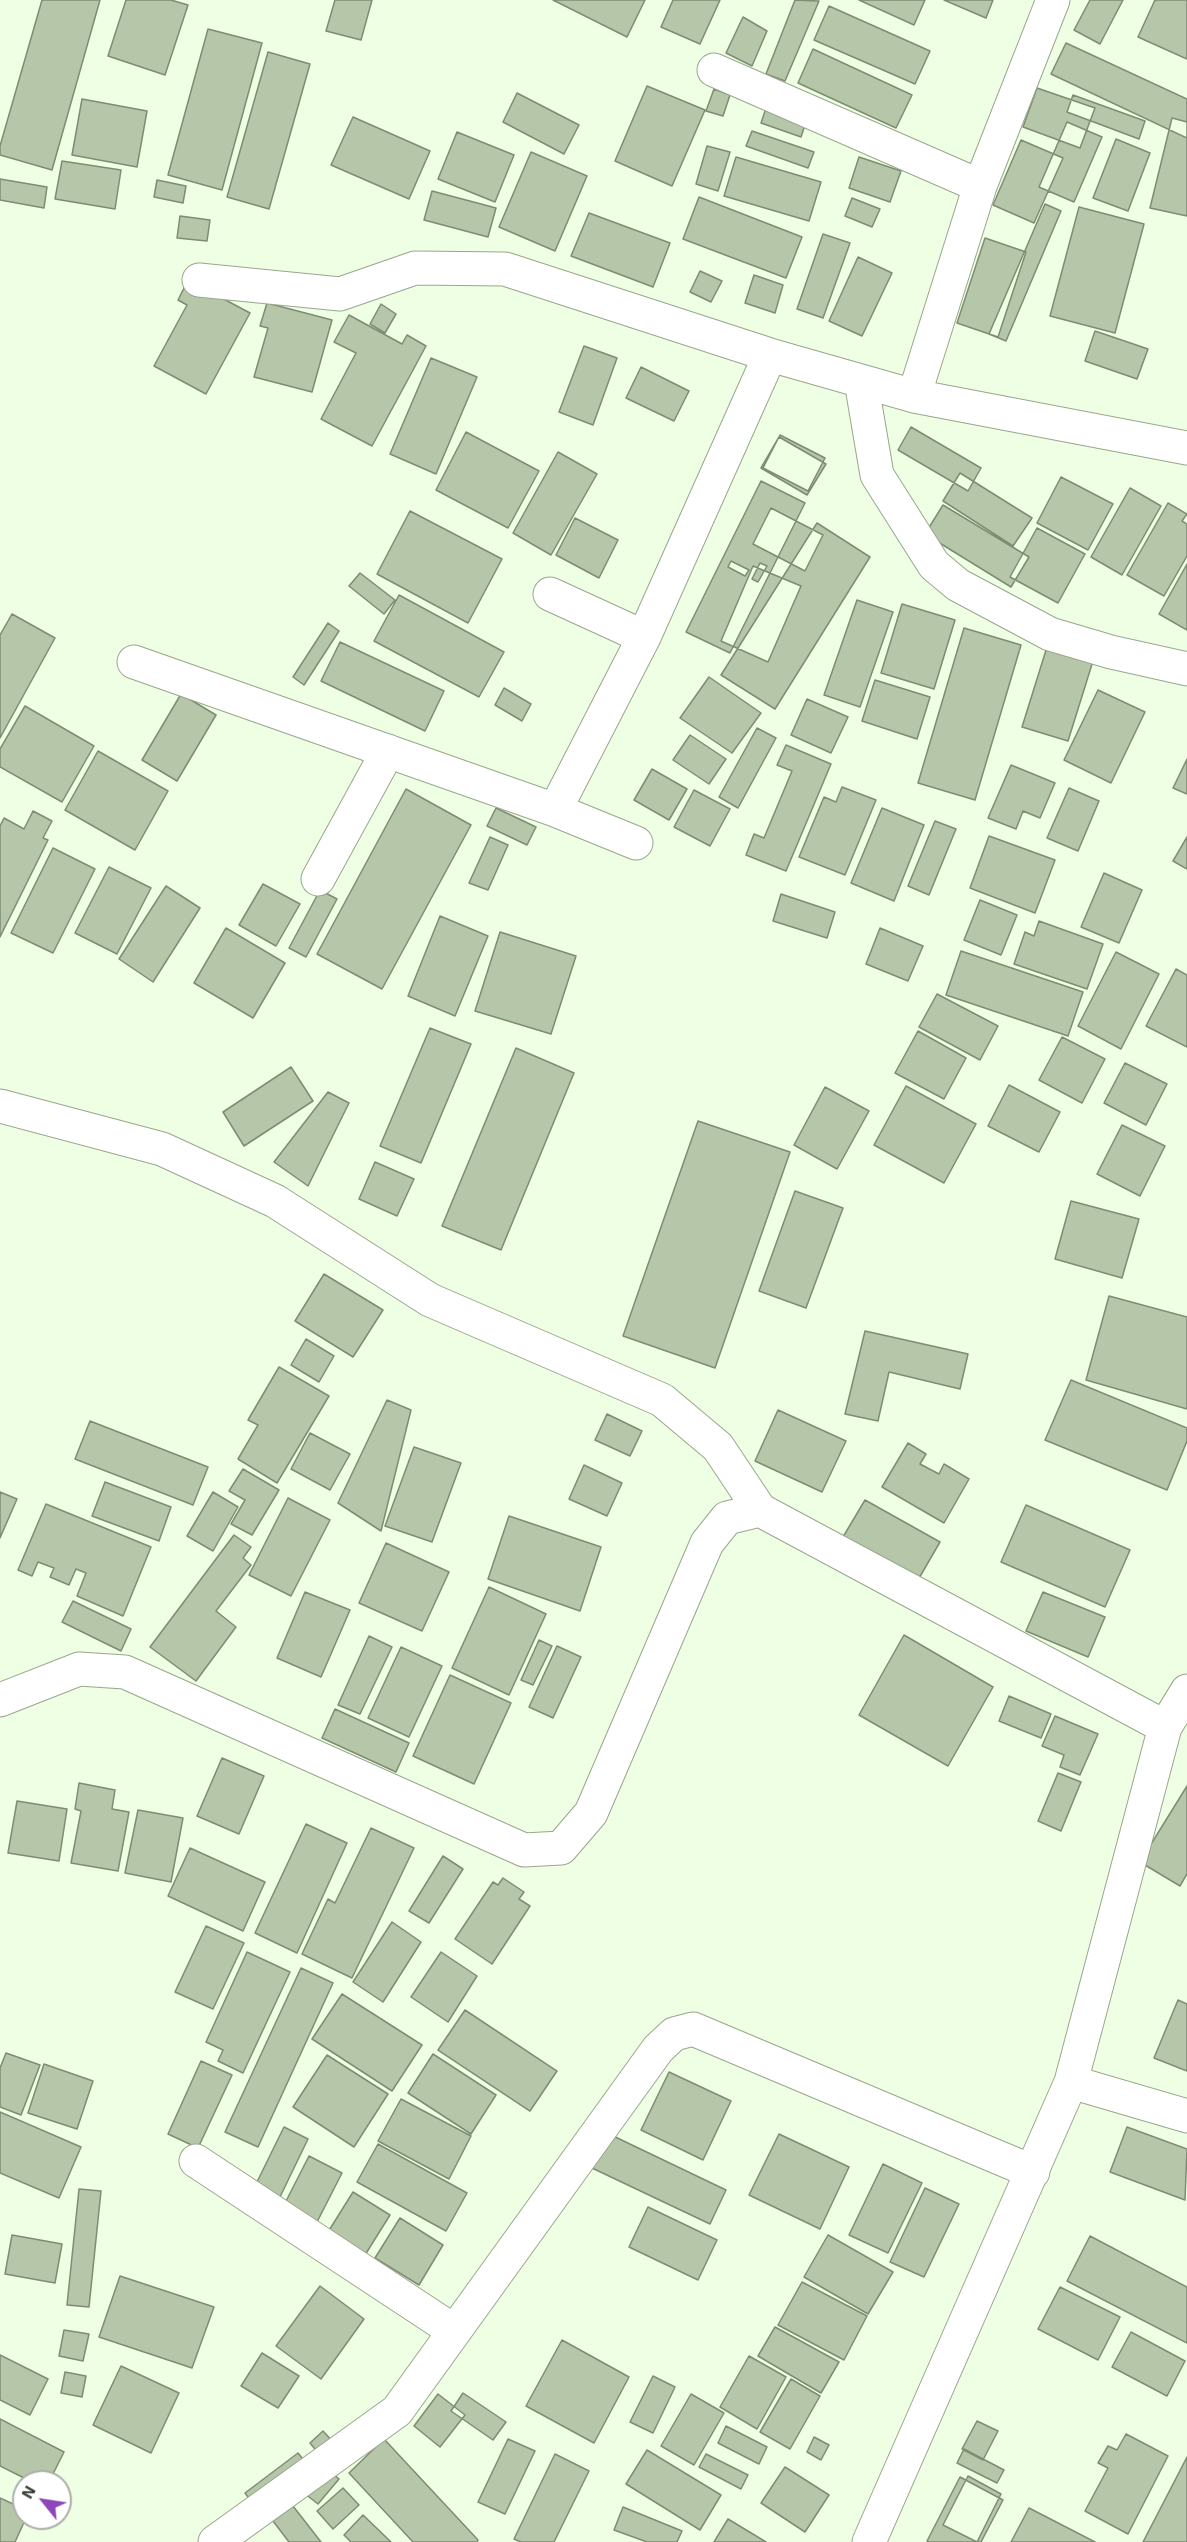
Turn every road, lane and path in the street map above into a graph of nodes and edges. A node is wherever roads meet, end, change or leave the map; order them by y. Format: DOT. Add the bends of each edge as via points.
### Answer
graph roads {
  1 [pos="1053,0"];
  2 [pos="714,70"];
  3 [pos="980,186"];
  4 [pos="199,280"];
  5 [pos="770,355"];
  6 [pos="861,381"];
  7 [pos="914,396"];
  8 [pos="1187,448"];
  9 [pos="550,594"];
  10 [pos="644,637"];
  11 [pos="134,662"];
  12 [pos="1187,669"];
  13 [pos="388,751"];
  14 [pos="555,810"];
  15 [pos="636,843"];
  16 [pos="318,879"];
  17 [pos="0,1106"];
  18 [pos="760,1510"];
  19 [pos="1187,1691"];
  20 [pos="0,1700"];
  21 [pos="1165,1727"];
  22 [pos="1071,2082"];
  23 [pos="1187,2116"];
  24 [pos="196,2161"];
  25 [pos="1033,2172"];
  26 [pos="454,2331"];
  27 [pos="215,2542"];
  28 [pos="869,2542"];
  1 -- 3 [label="street"];
  2 -- 3 [label="street"];
  3 -- 7 [label="street"];
  4 -- 5 [label="street" via="340,294 414,268 506,268"];
  5 -- 6 [label="street"];
  5 -- 10 [label="street"];
  6 -- 7 [label="street"];
  6 -- 12 [label="street" via="877,475 934,565 958,585 1050,634"];
  7 -- 8 [label="street"];
  9 -- 10 [label="street"];
  10 -- 14 [label="street"];
  11 -- 13 [label="street"];
  13 -- 14 [label="street"];
  13 -- 16 [label="street"];
  14 -- 15 [label="street"];
  17 -- 18 [label="street" via="162,1149 274,1201 430,1300 662,1400 718,1448"];
  18 -- 20 [label="street" via="727,1518 707,1544 591,1813 561,1848 524,1850 125,1672 79,1669"];
  18 -- 21 [label="street"];
  19 -- 21 [label="street"];
  21 -- 22 [label="street"];
  22 -- 23 [label="street"];
  22 -- 25 [label="street"];
  24 -- 26 [label="street"];
  25 -- 26 [label="street" via="693,2029 674,2034 658,2049"];
  25 -- 28 [label="street"];
  26 -- 27 [label="street" via="397,2411"];
}
